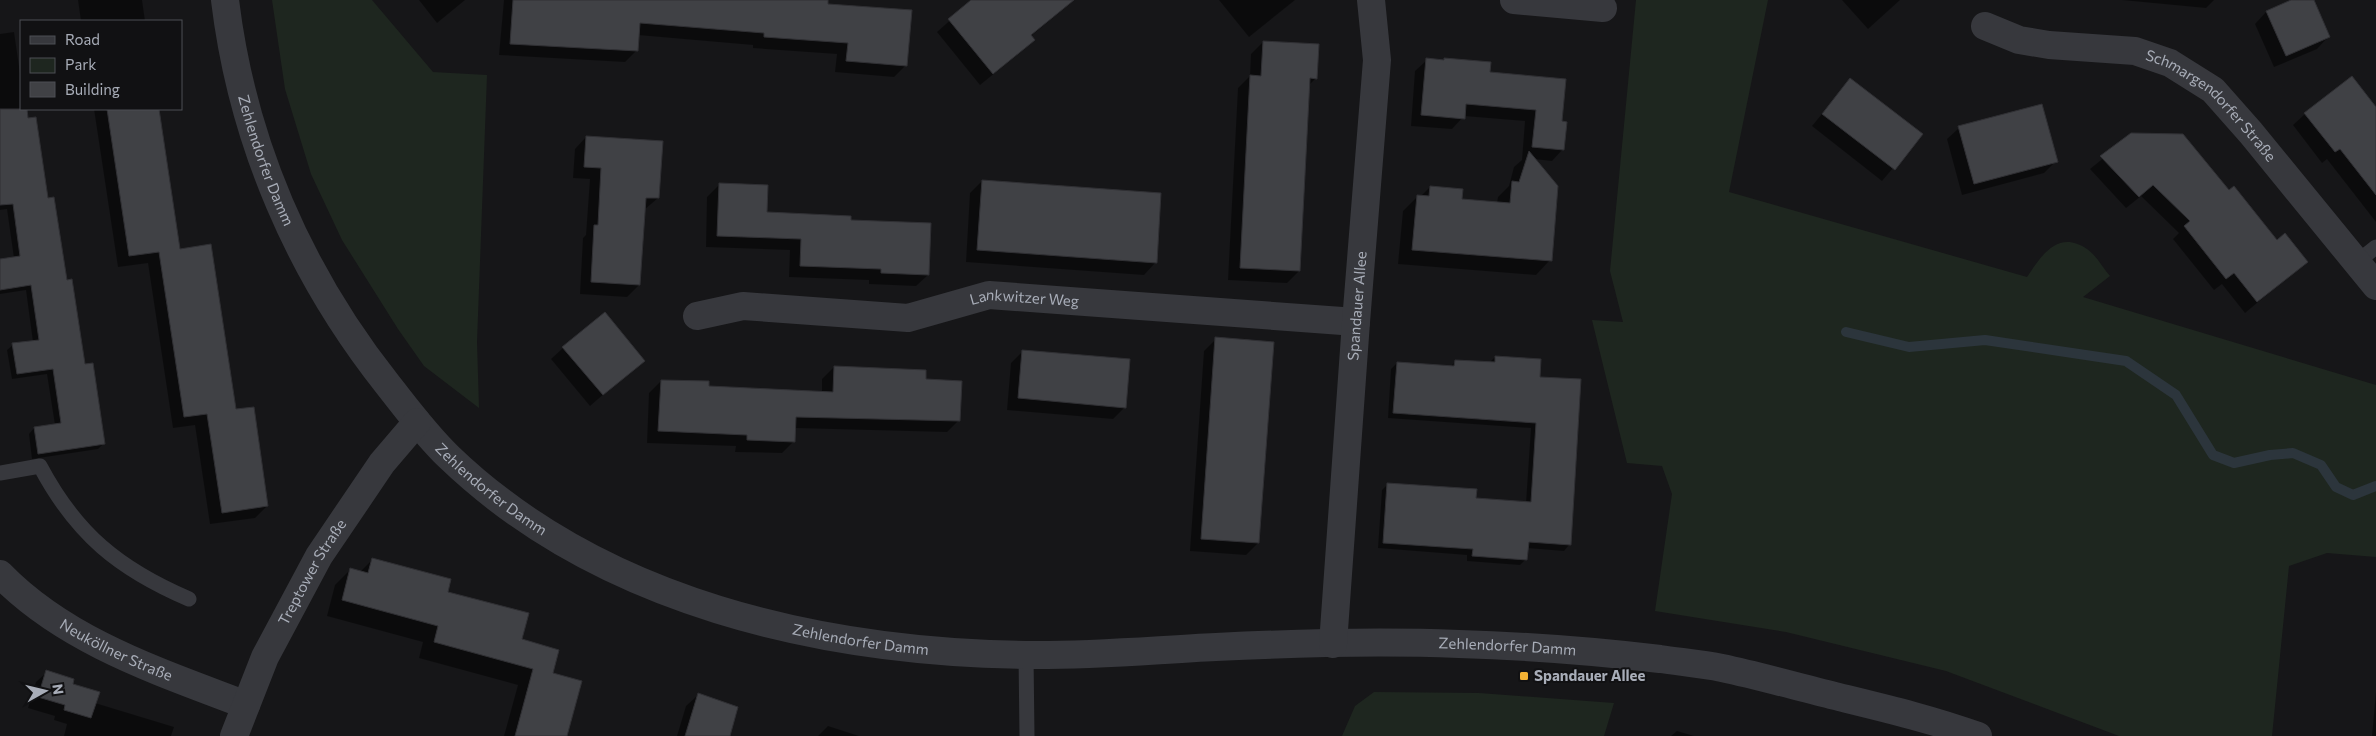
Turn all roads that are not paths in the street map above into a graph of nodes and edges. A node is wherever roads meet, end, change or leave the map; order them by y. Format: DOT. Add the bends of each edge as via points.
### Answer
graph roads {
  1 [pos="225,0"];
  2 [pos="1371,0"];
  3 [pos="1514,0"];
  4 [pos="1603,8"];
  5 [pos="1985,26"];
  6 [pos="2366,254"];
  7 [pos="2376,286"];
  8 [pos="698,316"];
  9 [pos="1356,322"];
  10 [pos="417,422"];
  11 [pos="0,473"];
  12 [pos="0,574"];
  13 [pos="189,599"];
  14 [pos="1333,644"];
  15 [pos="1026,655"];
  16 [pos="246,705"];
  17 [pos="234,736"];
  18 [pos="1027,736"];
  19 [pos="1978,736"];
  1 -- 10 [label="street, Zehlendorfer Damm" via="247,116 268,177 293,234 321,288 359,348"];
  2 -- 9 [label="street, Spandauer Allee" via="1378,60"];
  3 -- 4 [label="street"];
  5 -- 6 [label="street, Schmargendorfer Straße" via="2019,40 2135,52 2170,63 2213,90"];
  6 -- 7 [label="street, Schmargendorfer Straße"];
  8 -- 9 [label="street, Lankwitzer Weg" via="743,306 908,318 989,295"];
  9 -- 14 [label="street, Spandauer Allee"];
  10 -- 15 [label="street, Zehlendorfer Damm" via="482,486 530,521 571,547 657,588 724,611 812,634 883,646"];
  10 -- 16 [label="street, Treptower Straße" via="382,463 318,556 265,657"];
  11 -- 13 [label="lane" via="40,466 55,495 83,529 117,561 153,584"];
  12 -- 16 [label="street, Neuköllner Straße" via="59,623 156,671"];
  14 -- 15 [label="street, Zehlendorfer Damm"];
  14 -- 19 [label="street, Zehlendorfer Damm" via="1507,646 1620,654 1719,667 1932,720"];
  15 -- 18 [label="lane"];
  16 -- 17 [label="street, Treptower Straße"];
}
